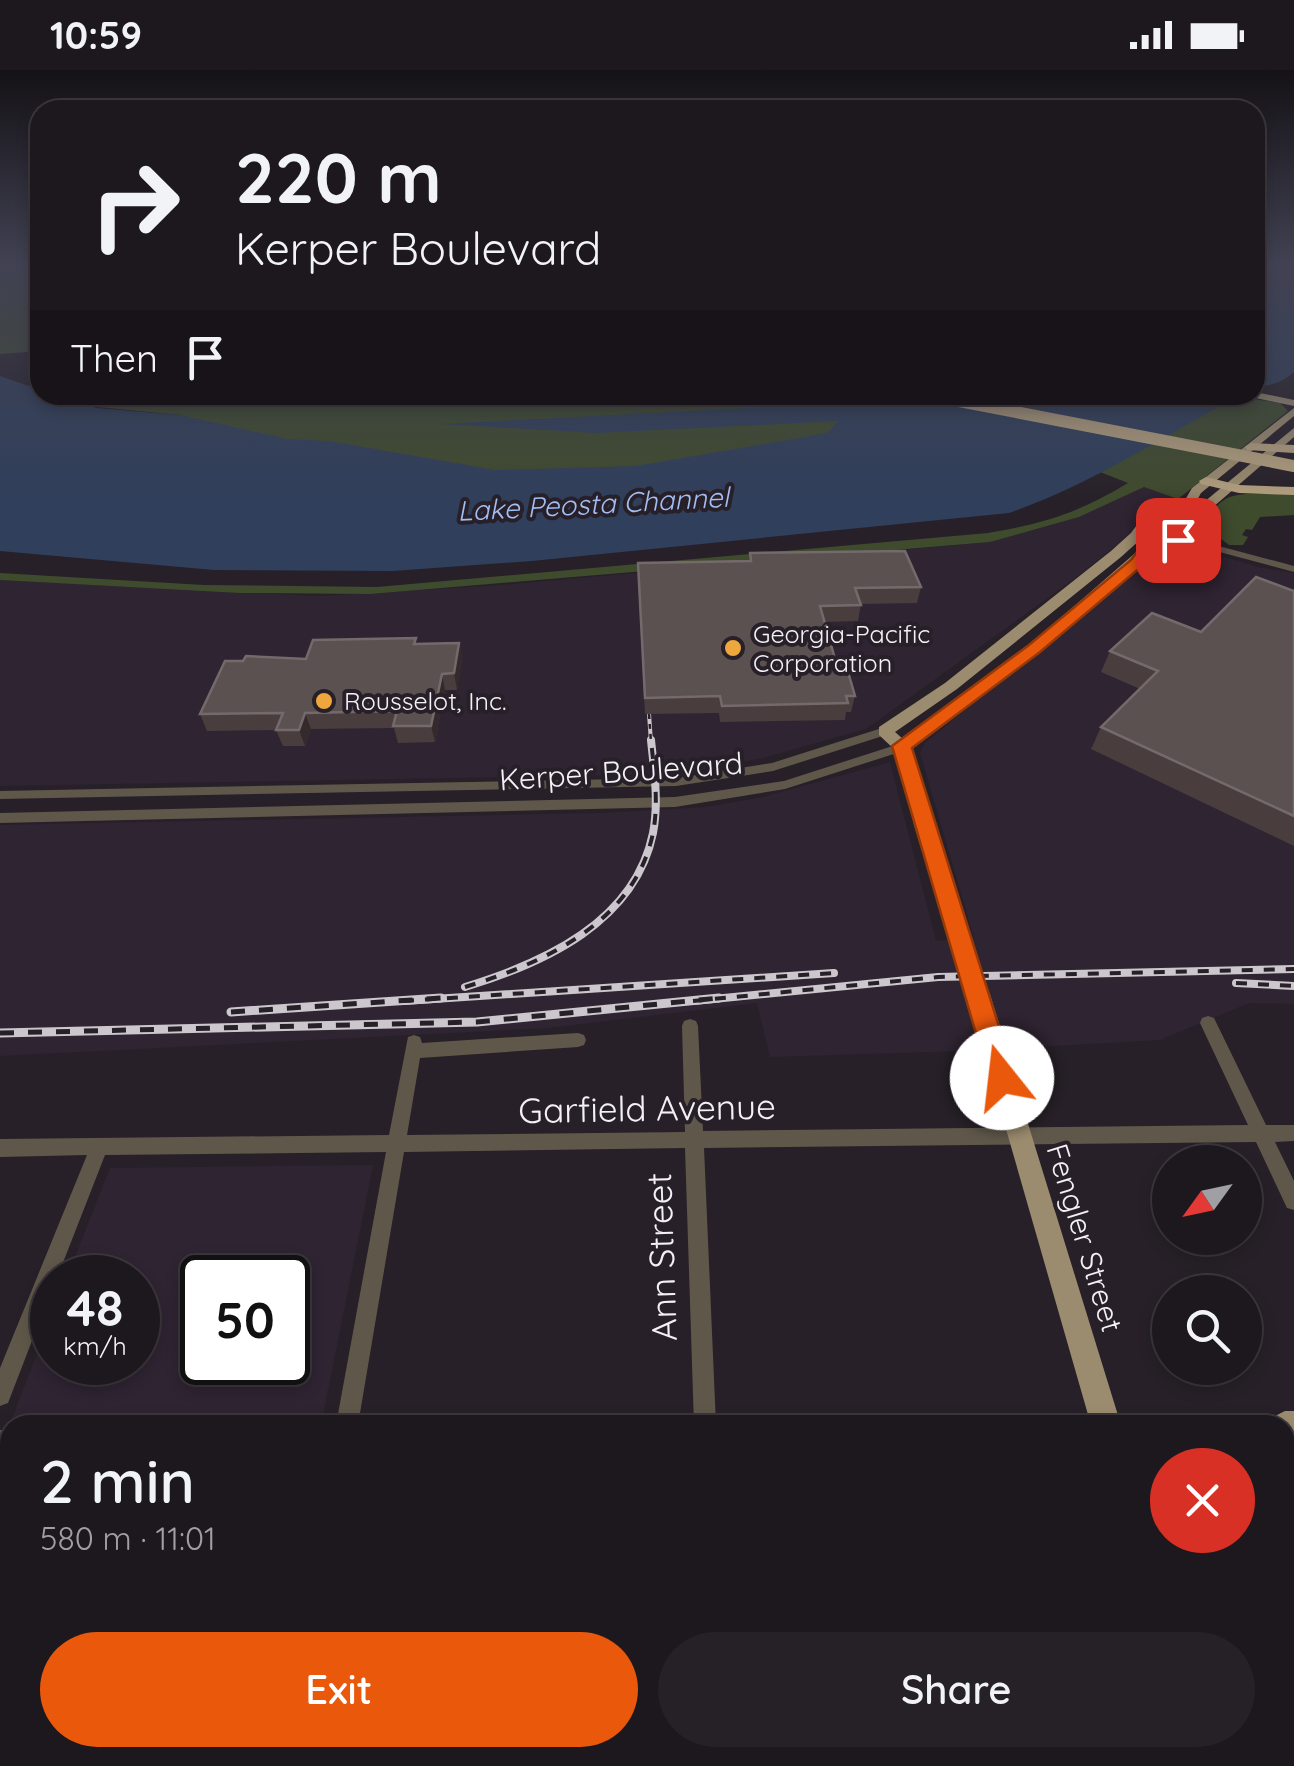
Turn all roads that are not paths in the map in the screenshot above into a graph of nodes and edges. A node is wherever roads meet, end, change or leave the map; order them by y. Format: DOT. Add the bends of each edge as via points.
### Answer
graph roads {
  1 [pos="1265,397"];
  2 [pos="1294,403"];
  3 [pos="982,405"];
  4 [pos="1002,405"];
  5 [pos="1294,411"];
  6 [pos="1288,443"];
  7 [pos="1251,448"];
  8 [pos="1294,463"];
  9 [pos="1206,481"];
  10 [pos="1228,487"];
  11 [pos="1294,491"];
  12 [pos="1166,514"];
  13 [pos="1144,524"];
  14 [pos="1200,530"];
  15 [pos="1182,540"];
  16 [pos="1230,552"];
  17 [pos="1294,569"];
  18 [pos="885,731"];
  19 [pos="902,746"];
  20 [pos="0,795"];
  21 [pos="0,818"];
  22 [pos="1208,1023"];
  23 [pos="690,1026"];
  24 [pos="578,1040"];
  25 [pos="1262,1133"];
  26 [pos="1294,1133"];
  27 [pos="1018,1135"];
  28 [pos="693,1142"];
  29 [pos="398,1143"];
  30 [pos="100,1146"];
  31 [pos="0,1148"];
  32 [pos="1294,1201"];
  33 [pos="0,1395"];
  34 [pos="349,1415"];
  35 [pos="704,1415"];
  36 [pos="1103,1415"];
  1 -- 2 [label="main road"];
  3 -- 8 [label="highway, bridge"];
  4 -- 8 [label="highway, bridge"];
  5 -- 7 [label="main road, Kerper Boulevard"];
  6 -- 7 [label="highway"];
  6 -- 10 [label="main road, Kerper Boulevard"];
  7 -- 9 [label="main road, Kerper Boulevard"];
  9 -- 10 [label="highway"];
  9 -- 12 [label="main road, Kerper Boulevard" via="1186,510"];
  10 -- 11 [label="highway"];
  10 -- 14 [label="main road, Kerper Boulevard" via="1204,510"];
  12 -- 13 [label="main road, Kerper Boulevard"];
  12 -- 14 [label="main road"];
  13 -- 15 [label="main road"];
  13 -- 18 [label="main road, Kerper Boulevard" via="997,650"];
  14 -- 15 [label="main road, Kerper Boulevard"];
  14 -- 16 [label="street"];
  15 -- 16 [label="street"];
  15 -- 19 [label="main road, Kerper Boulevard" via="1148,548 1034,648"];
  16 -- 17 [label="street"];
  18 -- 19 [label="main road"];
  18 -- 20 [label="street, Kerper Boulevard" via="774,767 676,782"];
  19 -- 21 [label="street, Kerper Boulevard" via="784,785 675,802"];
  19 -- 27 [label="main road, Fengler Street, bridge"];
  22 -- 25 [label="street"];
  23 -- 28 [label="street, Ann Street"];
  24 -- 29 [label="street" via="414,1047"];
  25 -- 26 [label="street, Garfield Avenue"];
  25 -- 27 [label="street, Garfield Avenue"];
  25 -- 32 [label="street"];
  27 -- 28 [label="street, Garfield Avenue"];
  27 -- 36 [label="main road, Fengler Street"];
  28 -- 29 [label="street, Garfield Avenue"];
  28 -- 35 [label="street, Ann Street"];
  29 -- 30 [label="street, Garfield Avenue"];
  29 -- 34 [label="street"];
  30 -- 31 [label="street, Garfield Avenue"];
  30 -- 33 [label="street"];
}
